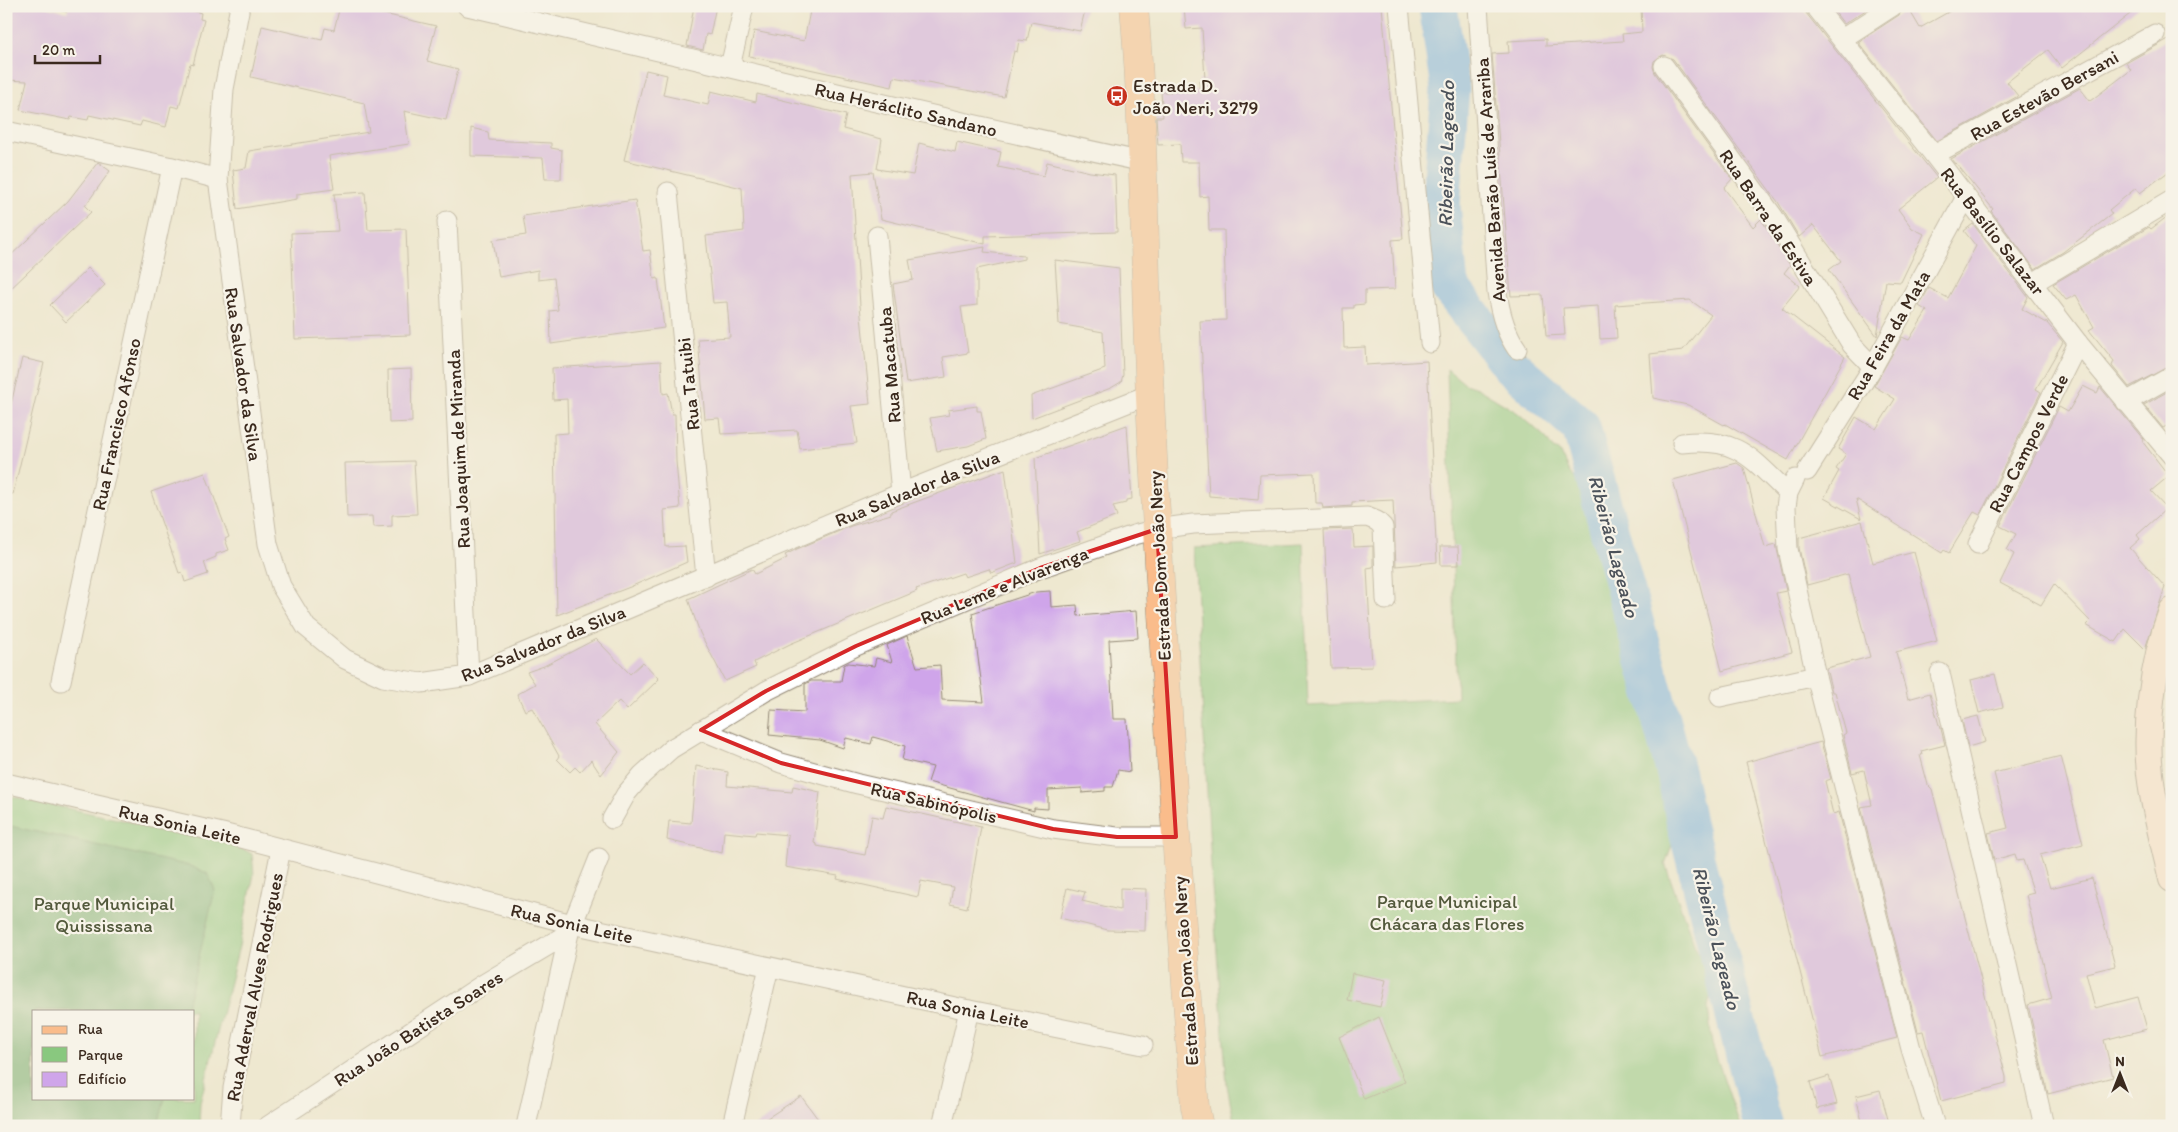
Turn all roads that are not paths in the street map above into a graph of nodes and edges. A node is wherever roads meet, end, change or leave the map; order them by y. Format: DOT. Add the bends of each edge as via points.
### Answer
graph roads {
  1 [pos="240,6"];
  2 [pos="467,6"];
  3 [pos="744,6"];
  4 [pos="1134,6"];
  5 [pos="1399,6"];
  6 [pos="1478,6"];
  7 [pos="1815,6"];
  8 [pos="1893,6"];
  9 [pos="2155,34"];
  10 [pos="1842,39"];
  11 [pos="1664,66"];
  12 [pos="730,67"];
  13 [pos="6,131"];
  14 [pos="1934,155"];
  15 [pos="1144,162"];
  16 [pos="172,166"];
  17 [pos="218,178"];
  18 [pos="668,192"];
  19 [pos="1966,197"];
  20 [pos="2172,200"];
  21 [pos="447,221"];
  22 [pos="877,236"];
  23 [pos="2033,283"];
  24 [pos="1430,343"];
  25 [pos="2078,343"];
  26 [pos="1516,350"];
  27 [pos="1873,367"];
  28 [pos="2172,376"];
  29 [pos="1150,394"];
  30 [pos="2126,402"];
  31 [pos="1682,443"];
  32 [pos="2172,456"];
  33 [pos="1796,481"];
  34 [pos="901,493"];
  35 [pos="1157,529"];
  36 [pos="1978,544"];
  37 [pos="706,577"];
  38 [pos="1386,600"];
  39 [pos="2172,611"];
  40 [pos="1940,673"];
  41 [pos="469,676"];
  42 [pos="1816,676"];
  43 [pos="61,681"];
  44 [pos="1720,697"];
  45 [pos="701,730"];
  46 [pos="6,783"];
  47 [pos="612,820"];
  48 [pos="1176,837"];
  49 [pos="281,848"];
  50 [pos="599,858"];
  51 [pos="2172,879"];
  52 [pos="571,929"];
  53 [pos="768,967"];
  54 [pos="969,1010"];
  55 [pos="1143,1044"];
  56 [pos="230,1126"];
  57 [pos="268,1126"];
  58 [pos="526,1126"];
  59 [pos="732,1126"];
  60 [pos="942,1126"];
  61 [pos="1199,1126"];
  62 [pos="1935,1126"];
  63 [pos="2044,1126"];
  1 -- 17 [label="street, Rua Salvador da Silva" via="224,89"];
  2 -- 12 [label="street, Rua Heráclito Sandano"];
  3 -- 12 [label="street"];
  4 -- 15 [label="main road, Estrada Dom João Nery"];
  5 -- 24 [label="street"];
  6 -- 26 [label="street, Avenida Barão Luís de Arariba" via="1498,292 1502,319"];
  7 -- 10 [label="street, Rua Basílio Salazar"];
  8 -- 10 [label="street"];
  9 -- 14 [label="street, Rua Estevão Bersani"];
  10 -- 14 [label="street, Rua Basílio Salazar"];
  11 -- 27 [label="street, Rua Barra da Estiva" via="1773,216 1852,345"];
  12 -- 15 [label="street, Rua Heráclito Sandano"];
  13 -- 16 [label="street"];
  14 -- 19 [label="street, Rua Basílio Salazar"];
  15 -- 29 [label="main road, Estrada Dom João Nery"];
  16 -- 17 [label="street"];
  16 -- 43 [label="street, Rua Francisco Afonso"];
  17 -- 41 [label="street, Rua Salvador da Silva" via="268,544 281,586 306,627 345,659 383,677 420,683"];
  18 -- 37 [label="street, Rua Tatuibi"];
  19 -- 23 [label="street, Rua Basílio Salazar"];
  19 -- 27 [label="street, Rua Feira da Mata"];
  20 -- 23 [label="street"];
  21 -- 41 [label="street, Rua Joaquim de Miranda"];
  22 -- 34 [label="street, Rua Macatuba"];
  23 -- 25 [label="street, Rua Basílio Salazar"];
  25 -- 30 [label="street, Rua Basílio Salazar"];
  25 -- 36 [label="street, Rua Campos Verde"];
  27 -- 33 [label="street, Rua Feira da Mata"];
  28 -- 30 [label="street"];
  29 -- 34 [label="street, Rua Salvador da Silva"];
  29 -- 35 [label="main road, Estrada Dom João Nery"];
  30 -- 32 [label="street, Rua Basílio Salazar"];
  31 -- 33 [label="street" via="1727,444"];
  33 -- 42 [label="street" via="1786,526 1788,549"];
  34 -- 37 [label="street, Rua Salvador da Silva"];
  35 -- 38 [label="street, Rua Leme e Alvarenga" via="1193,524 1367,517 1383,527"];
  35 -- 45 [label="street, Rua Leme e Alvarenga" via="1040,568 856,646 766,691"];
  35 -- 48 [label="main road, Estrada Dom João Nery"];
  37 -- 41 [label="street, Rua Salvador da Silva"];
  39 -- 51 [label="street" via="2151,696 2149,746 2152,788"];
  40 -- 63 [label="street"];
  42 -- 44 [label="street"];
  42 -- 62 [label="street" via="1911,1049"];
  45 -- 47 [label="street, Rua Leme e Alvarenga" via="671,749 642,775 626,794"];
  45 -- 48 [label="street, Rua Sabinópolis" via="781,763 1053,829 1117,836"];
  46 -- 49 [label="street, Rua Sonia Leite"];
  48 -- 61 [label="main road, Estrada Dom João Nery"];
  49 -- 52 [label="street, Rua Sonia Leite"];
  49 -- 56 [label="street, Rua Aderval Alves Rodrigues" via="233,1088"];
  50 -- 52 [label="street"];
  52 -- 53 [label="street, Rua Sonia Leite"];
  52 -- 57 [label="street, Rua João Batista Soares"];
  52 -- 58 [label="street"];
  53 -- 54 [label="street, Rua Sonia Leite"];
  53 -- 59 [label="street"];
  54 -- 55 [label="street, Rua Sonia Leite"];
  54 -- 60 [label="street"];
}
